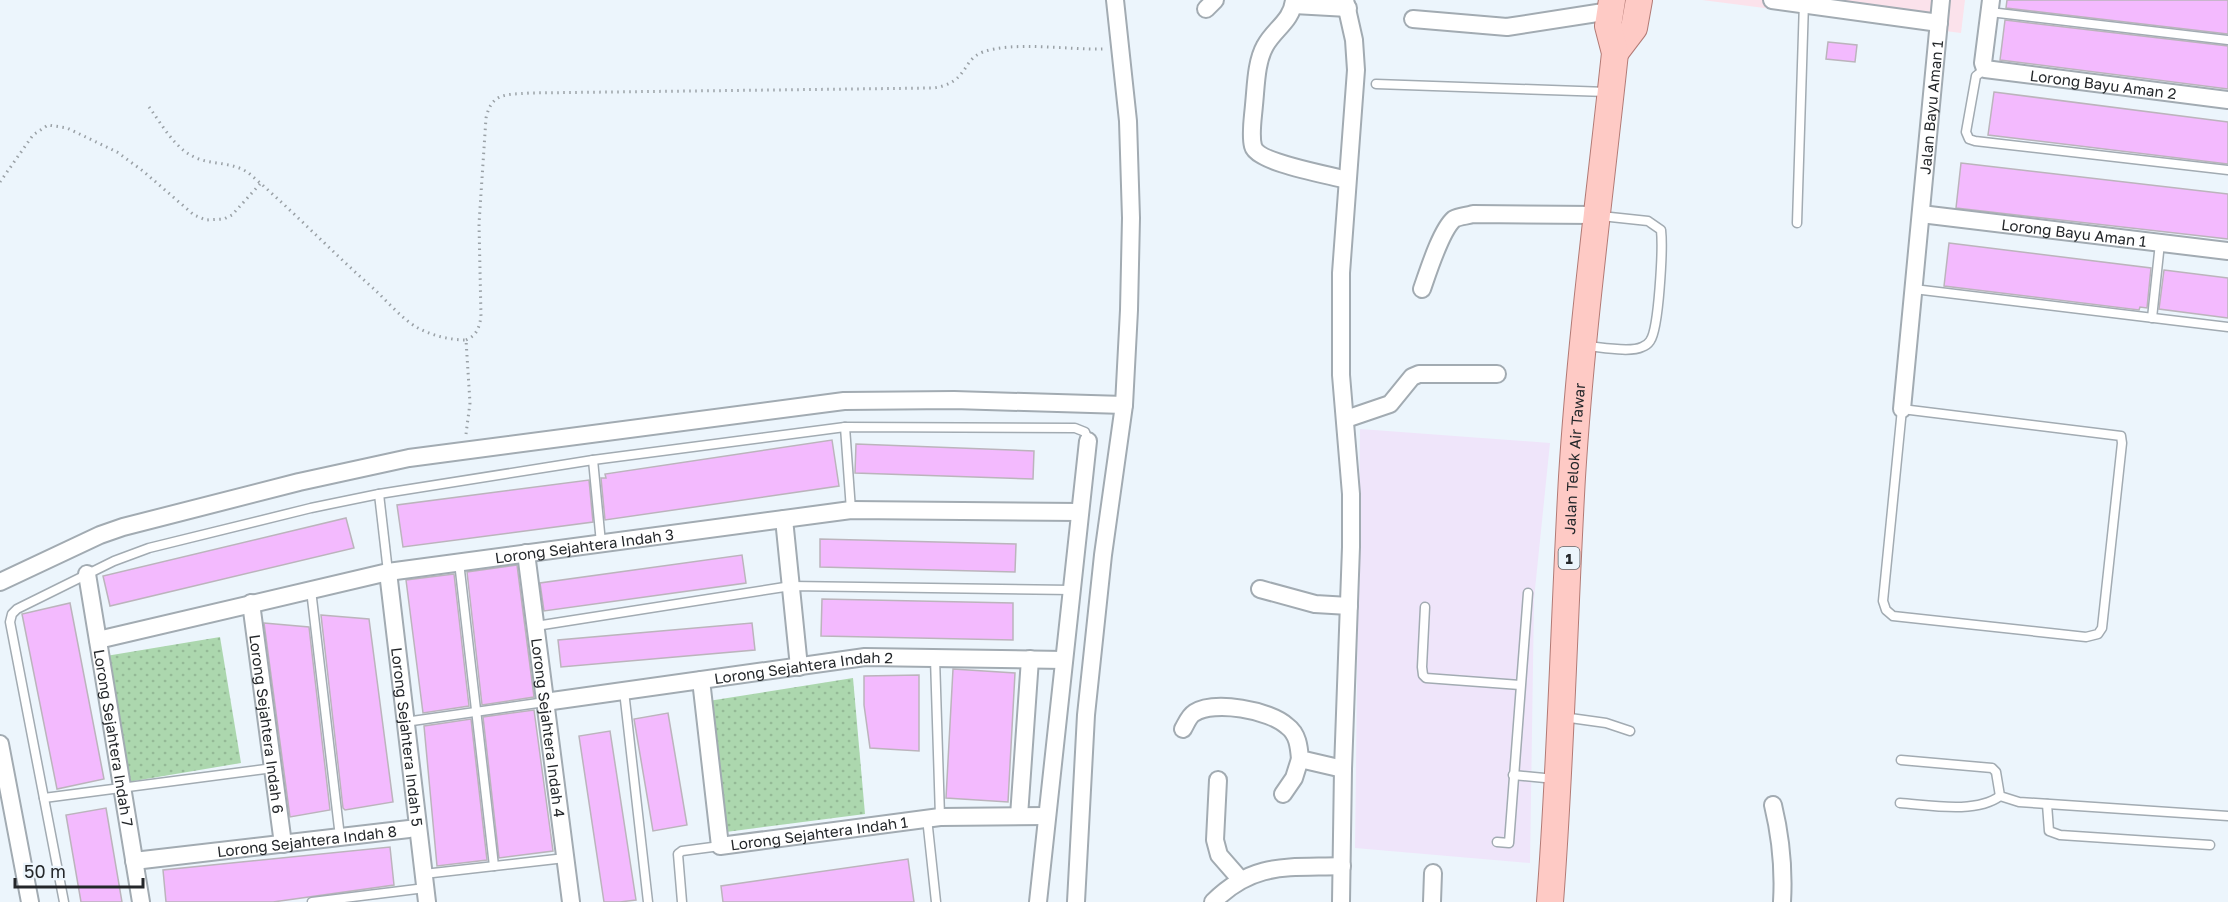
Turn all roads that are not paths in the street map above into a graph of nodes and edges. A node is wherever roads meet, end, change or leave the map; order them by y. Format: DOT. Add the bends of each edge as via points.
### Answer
graph roads {
  1 [pos="1115,0"];
  2 [pos="1639,0"];
  3 [pos="1774,0"];
  4 [pos="1941,0"];
  5 [pos="1804,2"];
  6 [pos="1294,3"];
  7 [pos="1346,4"];
  8 [pos="1611,6"];
  9 [pos="1990,6"];
  10 [pos="1413,19"];
  11 [pos="1939,23"];
  12 [pos="2228,40"];
  13 [pos="1615,53"];
  14 [pos="1984,66"];
  15 [pos="1376,84"];
  16 [pos="1611,93"];
  17 [pos="2228,100"];
  18 [pos="2228,170"];
  19 [pos="1347,180"];
  20 [pos="1921,214"];
  21 [pos="1596,215"];
  22 [pos="1797,223"];
  23 [pos="2160,243"];
  24 [pos="2228,251"];
  25 [pos="1422,289"];
  26 [pos="1914,289"];
  27 [pos="2152,318"];
  28 [pos="2228,327"];
  29 [pos="1583,345"];
  30 [pos="1497,374"];
  31 [pos="1124,405"];
  32 [pos="1902,409"];
  33 [pos="1346,419"];
  34 [pos="845,427"];
  35 [pos="1088,441"];
  36 [pos="593,460"];
  37 [pos="379,494"];
  38 [pos="852,510"];
  39 [pos="1080,512"];
  40 [pos="784,519"];
  41 [pos="601,543"];
  42 [pos="526,553"];
  43 [pos="459,562"];
  44 [pos="388,572"];
  45 [pos="87,574"];
  46 [pos="0,582"];
  47 [pos="791,586"];
  48 [pos="311,589"];
  49 [pos="1260,589"];
  50 [pos="1072,590"];
  51 [pos="1528,593"];
  52 [pos="251,603"];
  53 [pos="1348,606"];
  54 [pos="1425,607"];
  55 [pos="536,626"];
  56 [pos="98,640"];
  57 [pos="935,658"];
  58 [pos="1030,660"];
  59 [pos="1064,660"];
  60 [pos="799,667"];
  61 [pos="701,680"];
  62 [pos="1520,685"];
  63 [pos="624,691"];
  64 [pos="545,702"];
  65 [pos="476,712"];
  66 [pos="1562,717"];
  67 [pos="405,722"];
  68 [pos="1183,729"];
  69 [pos="1630,731"];
  70 [pos="0,744"];
  71 [pos="1300,759"];
  72 [pos="1901,760"];
  73 [pos="273,768"];
  74 [pos="1343,769"];
  75 [pos="1513,775"];
  76 [pos="1218,780"];
  77 [pos="1559,780"];
  78 [pos="123,788"];
  79 [pos="1283,795"];
  80 [pos="2000,796"];
  81 [pos="44,798"];
  82 [pos="1900,803"];
  83 [pos="2047,804"];
  84 [pos="1773,805"];
  85 [pos="1019,816"];
  86 [pos="1047,816"];
  87 [pos="2228,816"];
  88 [pos="933,817"];
  89 [pos="409,829"];
  90 [pos="340,837"];
  91 [pos="1497,842"];
  92 [pos="283,844"];
  93 [pos="2210,845"];
  94 [pos="720,846"];
  95 [pos="565,858"];
  96 [pos="134,861"];
  97 [pos="494,866"];
  98 [pos="1342,866"];
  99 [pos="1433,873"];
  100 [pos="1240,879"];
  101 [pos="425,888"];
  102 [pos="30,902"];
  103 [pos="64,902"];
  104 [pos="141,902"];
  105 [pos="312,902"];
  106 [pos="571,902"];
  107 [pos="648,902"];
  108 [pos="682,902"];
  109 [pos="936,902"];
  110 [pos="1038,902"];
  111 [pos="1076,902"];
  112 [pos="1214,902"];
  113 [pos="1341,902"];
  114 [pos="1432,902"];
  115 [pos="1550,902"];
  116 [pos="1782,902"];
  1 -- 31 [label="street" via="1128,121 1131,218"];
  2 -- 13 [label="main road" via="1634,28"];
  3 -- 5 [label="street"];
  4 -- 11 [label="street, Jalan Bayu Aman 1"];
  5 -- 11 [label="street"];
  5 -- 22 [label="lane"];
  6 -- 7 [label="street"];
  6 -- 19 [label="street" via="1289,18 1261,55 1253,147 1257,154 1270,160"];
  7 -- 19 [label="street" via="1356,70"];
  8 -- 10 [label="street" via="1506,27"];
  8 -- 13 [label="main road, Jalan Telok Air Tawar / 1" via="1608,26"];
  9 -- 12 [label="lane"];
  9 -- 14 [label="street"];
  11 -- 20 [label="street, Jalan Bayu Aman 1"];
  13 -- 16 [label="main road, Jalan Telok Air Tawar / 1"];
  14 -- 17 [label="street, Lorong Bayu Aman 2"];
  14 -- 18 [label="lane" via="1976,76 1966,132 1969,139"];
  15 -- 16 [label="lane"];
  16 -- 21 [label="main road, Jalan Telok Air Tawar / 1"];
  19 -- 33 [label="street" via="1341,316"];
  20 -- 23 [label="street, Lorong Bayu Aman 1"];
  20 -- 26 [label="street, Jalan Bayu Aman 1"];
  21 -- 25 [label="street" via="1473,214 1455,218 1433,257"];
  21 -- 29 [label="main road, Jalan Telok Air Tawar / 1"];
  21 -- 29 [label="lane" via="1648,221 1661,230 1655,324 1650,341 1641,348"];
  23 -- 24 [label="street, Lorong Bayu Aman 1"];
  23 -- 27 [label="lane"];
  26 -- 27 [label="lane"];
  26 -- 32 [label="street, Jalan Bayu Aman 1"];
  27 -- 28 [label="lane"];
  29 -- 66 [label="main road, Jalan Telok Air Tawar / 1" via="1572,476"];
  30 -- 33 [label="street" via="1419,374 1390,404"];
  31 -- 46 [label="street" via="844,401 463,450 340,472 123,527"];
  31 -- 111 [label="street" via="1086,715"];
  32 -- 32 [label="lane" via="2121,436 2102,628 2098,634 2086,637 1915,619 1893,616 1886,610 1883,601"];
  33 -- 53 [label="street" via="1351,494"];
  34 -- 35 [label="lane" via="1075,428 1085,432"];
  34 -- 36 [label="lane"];
  34 -- 38 [label="lane"];
  35 -- 39 [label="street"];
  36 -- 37 [label="lane"];
  36 -- 41 [label="lane"];
  37 -- 44 [label="lane"];
  37 -- 45 [label="lane" via="148,548"];
  38 -- 39 [label="street, Lorong Sejahtera Indah 3"];
  38 -- 40 [label="street, Lorong Sejahtera Indah 3"];
  39 -- 50 [label="street"];
  40 -- 41 [label="street, Lorong Sejahtera Indah 3"];
  40 -- 47 [label="street"];
  41 -- 42 [label="street, Lorong Sejahtera Indah 3"];
  42 -- 43 [label="street, Lorong Sejahtera Indah 3"];
  42 -- 55 [label="street, Lorong Sejahtera Indah 4"];
  43 -- 44 [label="street, Lorong Sejahtera Indah 3"];
  43 -- 65 [label="lane"];
  44 -- 48 [label="street, Lorong Sejahtera Indah 3"];
  44 -- 67 [label="street, Lorong Sejahtera Indah 5"];
  45 -- 56 [label="street, Lorong Sejahtera Indah 7"];
  45 -- 81 [label="lane" via="17,609 10,622"];
  47 -- 50 [label="lane"];
  47 -- 55 [label="lane"];
  47 -- 60 [label="street"];
  48 -- 52 [label="street, Lorong Sejahtera Indah 3"];
  48 -- 90 [label="lane"];
  49 -- 53 [label="street" via="1315,604"];
  50 -- 59 [label="street"];
  51 -- 62 [label="lane"];
  52 -- 56 [label="street, Lorong Sejahtera Indah 3"];
  52 -- 73 [label="street, Lorong Sejahtera Indah 6"];
  53 -- 74 [label="street"];
  54 -- 62 [label="lane" via="1422,667 1426,678"];
  55 -- 64 [label="street, Lorong Sejahtera Indah 4"];
  56 -- 78 [label="street, Lorong Sejahtera Indah 7"];
  57 -- 58 [label="street, Lorong Sejahtera Indah 2"];
  57 -- 60 [label="street, Lorong Sejahtera Indah 2" via="865,657"];
  57 -- 88 [label="lane"];
  58 -- 59 [label="street, Lorong Sejahtera Indah 2"];
  58 -- 85 [label="street"];
  59 -- 86 [label="street"];
  60 -- 61 [label="street, Lorong Sejahtera Indah 2"];
  61 -- 63 [label="street, Lorong Sejahtera Indah 2"];
  61 -- 94 [label="street, Lorong Sejahtera Indah 1"];
  62 -- 75 [label="lane"];
  63 -- 64 [label="street, Lorong Sejahtera Indah 2"];
  63 -- 107 [label="lane"];
  64 -- 65 [label="lane"];
  64 -- 95 [label="street, Lorong Sejahtera Indah 4"];
  65 -- 67 [label="lane"];
  65 -- 97 [label="lane"];
  66 -- 69 [label="lane"];
  66 -- 77 [label="main road, Jalan Telok Air Tawar / 1"];
  67 -- 101 [label="street, Lorong Sejahtera Indah 5"];
  68 -- 71 [label="street" via="1192,714 1207,709 1265,713 1288,726 1299,743"];
  70 -- 102 [label="street"];
  71 -- 74 [label="street"];
  71 -- 79 [label="street"];
  72 -- 80 [label="lane" via="1992,768"];
  73 -- 78 [label="lane"];
  73 -- 92 [label="street, Lorong Sejahtera Indah 6"];
  74 -- 98 [label="street"];
  75 -- 77 [label="lane"];
  75 -- 91 [label="lane" via="1509,843"];
  76 -- 100 [label="street" via="1215,840 1219,855"];
  77 -- 115 [label="main road, Jalan Telok Air Tawar / 1"];
  78 -- 81 [label="lane"];
  78 -- 96 [label="street, Lorong Sejahtera Indah 7"];
  80 -- 82 [label="lane" via="1973,807"];
  80 -- 83 [label="lane"];
  81 -- 103 [label="lane"];
  83 -- 87 [label="lane"];
  83 -- 93 [label="lane" via="2049,831 2060,835"];
  84 -- 116 [label="street" via="1782,842"];
  85 -- 86 [label="street, Lorong Sejahtera Indah 1"];
  85 -- 88 [label="street, Lorong Sejahtera Indah 1"];
  86 -- 110 [label="street"];
  88 -- 94 [label="street, Lorong Sejahtera Indah 1"];
  88 -- 109 [label="lane"];
  89 -- 90 [label="street, Lorong Sejahtera Indah 8"];
  90 -- 92 [label="street, Lorong Sejahtera Indah 8"];
  92 -- 96 [label="street, Lorong Sejahtera Indah 8"];
  94 -- 108 [label="lane" via="678,854"];
  95 -- 97 [label="lane"];
  95 -- 106 [label="street, Lorong Sejahtera Indah 4"];
  96 -- 104 [label="street, Lorong Sejahtera Indah 7"];
  97 -- 101 [label="lane"];
  98 -- 100 [label="street" via="1279,868"];
  98 -- 113 [label="street"];
  99 -- 114 [label="street"];
  100 -- 112 [label="street"];
  101 -- 105 [label="lane"];
}
